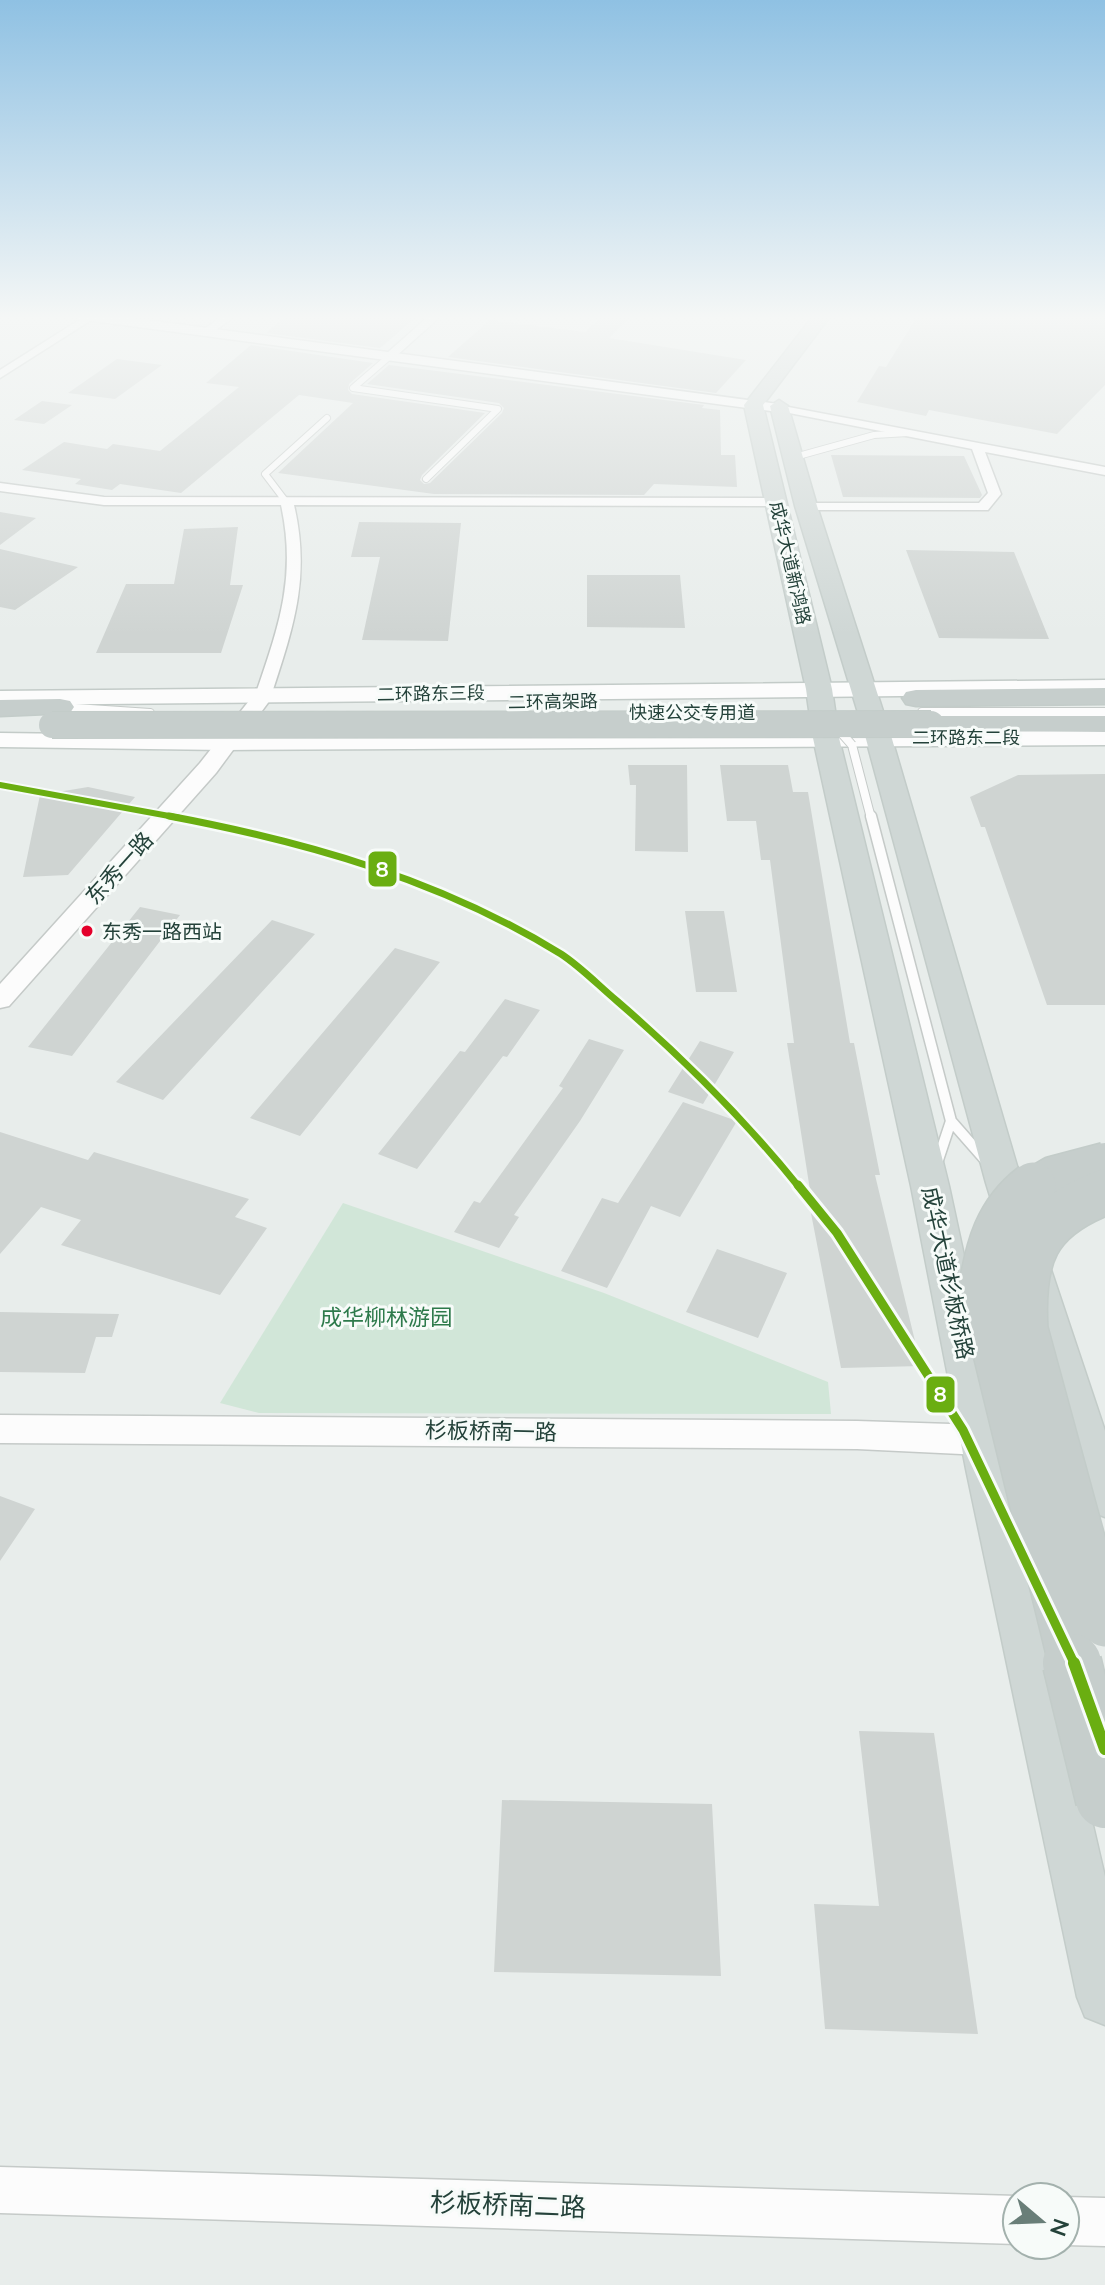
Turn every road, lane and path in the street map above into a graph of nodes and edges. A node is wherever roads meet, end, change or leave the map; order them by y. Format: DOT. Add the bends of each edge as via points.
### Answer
graph roads {
  1 [pos="323,422"];
  2 [pos="485,422"];
  3 [pos="757,422"];
  4 [pos="782,422"];
  5 [pos="852,422"];
  6 [pos="914,433"];
  7 [pos="977,446"];
  8 [pos="793,461"];
  9 [pos="1105,471"];
  10 [pos="426,479"];
  11 [pos="0,487"];
  12 [pos="776,502"];
  13 [pos="287,503"];
  14 [pos="806,506"];
  15 [pos="1105,687"];
  16 [pos="819,689"];
  17 [pos="263,696"];
  18 [pos="1045,696"];
  19 [pos="1105,696"];
  20 [pos="0,698"];
  21 [pos="0,708"];
  22 [pos="913,712"];
  23 [pos="1105,712"];
  24 [pos="796,713"];
  25 [pos="481,714"];
  26 [pos="183,715"];
  27 [pos="56,716"];
  28 [pos="851,720"];
  29 [pos="1105,724"];
  30 [pos="0,725"];
  31 [pos="1105,738"];
  32 [pos="0,740"];
  33 [pos="224,743"];
  34 [pos="0,1000"];
  35 [pos="951,1121"];
  36 [pos="1105,1160"];
  37 [pos="1004,1183"];
  38 [pos="930,1186"];
  39 [pos="1105,1192"];
  40 [pos="0,1429"];
  41 [pos="982,1440"];
  42 [pos="1105,1497"];
  43 [pos="1105,1624"];
  44 [pos="1105,1799"];
  45 [pos="1105,1997"];
  46 [pos="0,2190"];
  47 [pos="1001,2220"];
  48 [pos="1081,2221"];
  49 [pos="1105,2222"];
  1 -- 13 [label="lane" via="265,474"];
  2 -- 10 [label="lane"];
  3 -- 12 [label="main road, 成华大道新鸿路"];
  4 -- 8 [label="main road, 成华大道新鸿路"];
  5 -- 6 [label="street"];
  6 -- 7 [label="street"];
  6 -- 8 [label="lane" via="874,435"];
  7 -- 9 [label="street"];
  7 -- 14 [label="street" via="995,494 983,507"];
  8 -- 14 [label="main road, 成华大道新鸿路"];
  11 -- 13 [label="street" via="104,501"];
  12 -- 13 [label="street"];
  12 -- 16 [label="main road, 成华大道新鸿路"];
  13 -- 17 [label="street" via="296,535 296,591"];
  14 -- 28 [label="main road, 成华大道新鸿路"];
  15 -- 18 [label="highway"];
  15 -- 28 [label="main road"];
  16 -- 17 [label="main road, 二环路东三段"];
  16 -- 28 [label="main road, 二环路东三段"];
  16 -- 28 [label="main road, 成华大道新鸿路"];
  17 -- 20 [label="main road, 二环路东三段"];
  17 -- 33 [label="street, 东秀一路"];
  18 -- 19 [label="highway, 二环高架路"];
  18 -- 27 [label="highway, 二环高架路"];
  21 -- 27 [label="highway, 二环高架路"];
  22 -- 23 [label="lane"];
  24 -- 28 [label="lane, bridge" via="838,728"];
  25 -- 26 [label="lane"];
  26 -- 27 [label="lane, bridge"];
  26 -- 27 [label="lane"];
  27 -- 29 [label="highway, 二环高架路, bridge"];
  27 -- 30 [label="highway, 二环高架路"];
  28 -- 31 [label="main road, 二环路东二段"];
  28 -- 33 [label="main road"];
  28 -- 35 [label="lane"];
  28 -- 37 [label="main road"];
  28 -- 38 [label="main road, 成华大道杉板桥路"];
  32 -- 33 [label="main road"];
  33 -- 34 [label="street, 东秀一路" via="208,768"];
  35 -- 37 [label="lane"];
  35 -- 38 [label="lane"];
  36 -- 44 [label="highway, bridge" via="1053,1172 1021,1192 995,1229 981,1291"];
  37 -- 42 [label="main road"];
  38 -- 41 [label="main road, 成华大道杉板桥路"];
  39 -- 43 [label="highway, bridge" via="1062,1210 1046,1225 1034,1242 1022,1296 1025,1330"];
  40 -- 41 [label="street, 杉板桥南一路"];
  41 -- 45 [label="main road, 成华大道杉板桥路"];
  46 -- 47 [label="street, 杉板桥南二路"];
  48 -- 49 [label="street"];
}
